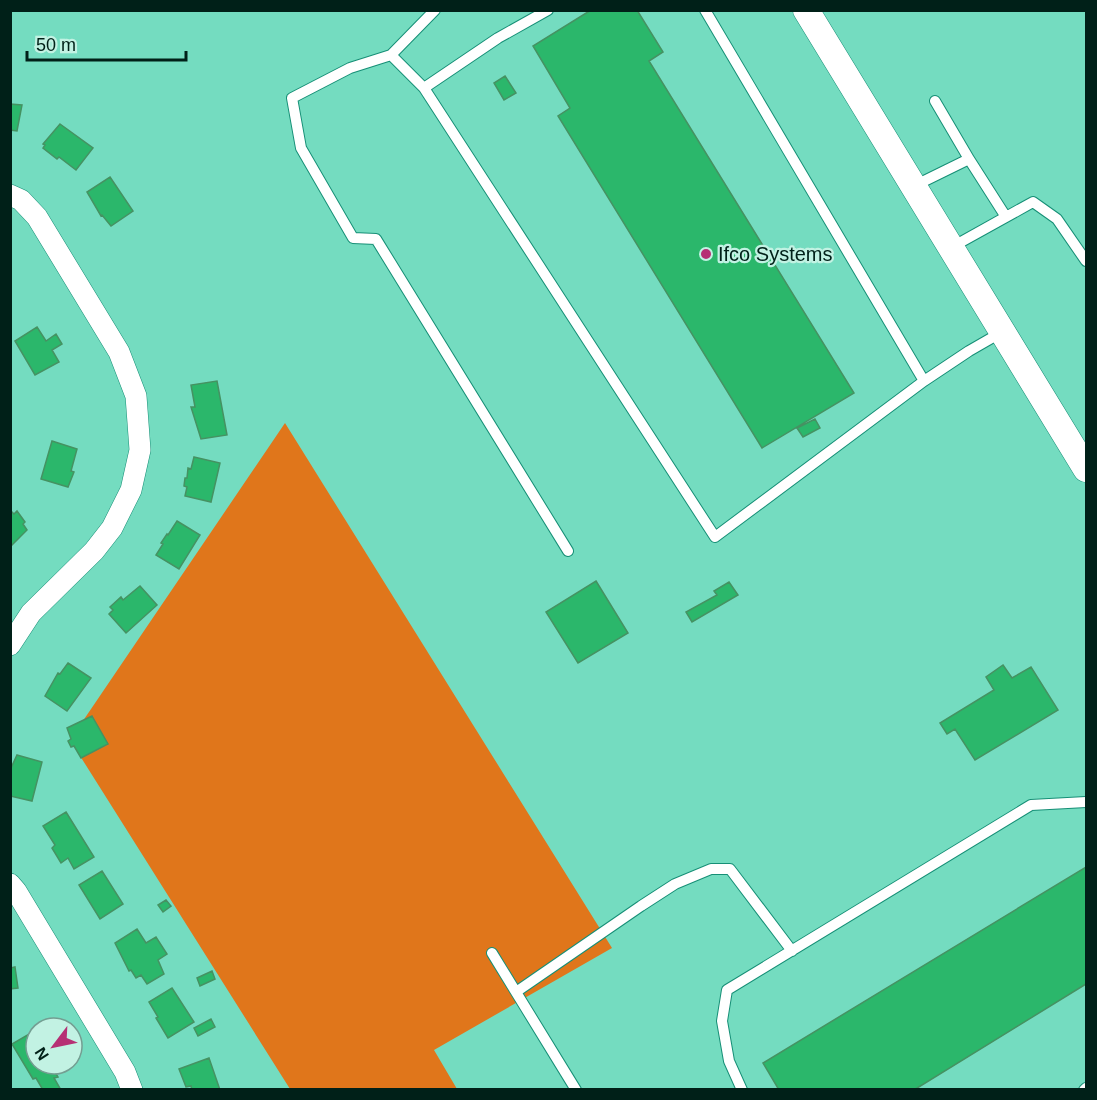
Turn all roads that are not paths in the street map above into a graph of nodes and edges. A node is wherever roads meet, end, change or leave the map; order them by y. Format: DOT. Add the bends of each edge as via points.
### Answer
graph roads {
  1 [pos="435,10"];
  2 [pos="548,10"];
  3 [pos="705,10"];
  4 [pos="807,10"];
  5 [pos="391,55"];
  6 [pos="424,88"];
  7 [pos="935,101"];
  8 [pos="969,159"];
  9 [pos="914,186"];
  10 [pos="10,195"];
  11 [pos="1006,217"];
  12 [pos="951,247"];
  13 [pos="1086,261"];
  14 [pos="1003,332"];
  15 [pos="924,381"];
  16 [pos="1086,469"];
  17 [pos="568,551"];
  18 [pos="10,645"];
  19 [pos="1086,802"];
  20 [pos="10,884"];
  21 [pos="792,951"];
  22 [pos="492,953"];
  23 [pos="516,992"];
  24 [pos="132,1089"];
  25 [pos="576,1089"];
  26 [pos="742,1089"];
  1 -- 5 [label="lane"];
  2 -- 6 [label="lane"];
  3 -- 15 [label="lane"];
  4 -- 9 [label="street"];
  5 -- 6 [label="lane"];
  5 -- 17 [label="lane" via="350,68 292,98 302,148 353,238 376,238"];
  6 -- 15 [label="lane" via="715,537"];
  7 -- 8 [label="lane"];
  8 -- 9 [label="lane"];
  8 -- 11 [label="lane"];
  9 -- 12 [label="street"];
  10 -- 18 [label="street" via="21,200 37,217 119,352 136,396 140,450 130,490 112,528 32,613"];
  11 -- 12 [label="lane"];
  11 -- 13 [label="lane" via="1033,202 1057,219"];
  12 -- 14 [label="street"];
  14 -- 15 [label="lane"];
  14 -- 16 [label="street"];
  19 -- 21 [label="lane" via="1031,805"];
  20 -- 24 [label="street"];
  21 -- 23 [label="lane" via="730,869 711,869 675,884"];
  21 -- 26 [label="lane" via="727,990 722,1021 729,1061"];
  22 -- 23 [label="lane"];
  23 -- 25 [label="lane"];
}
